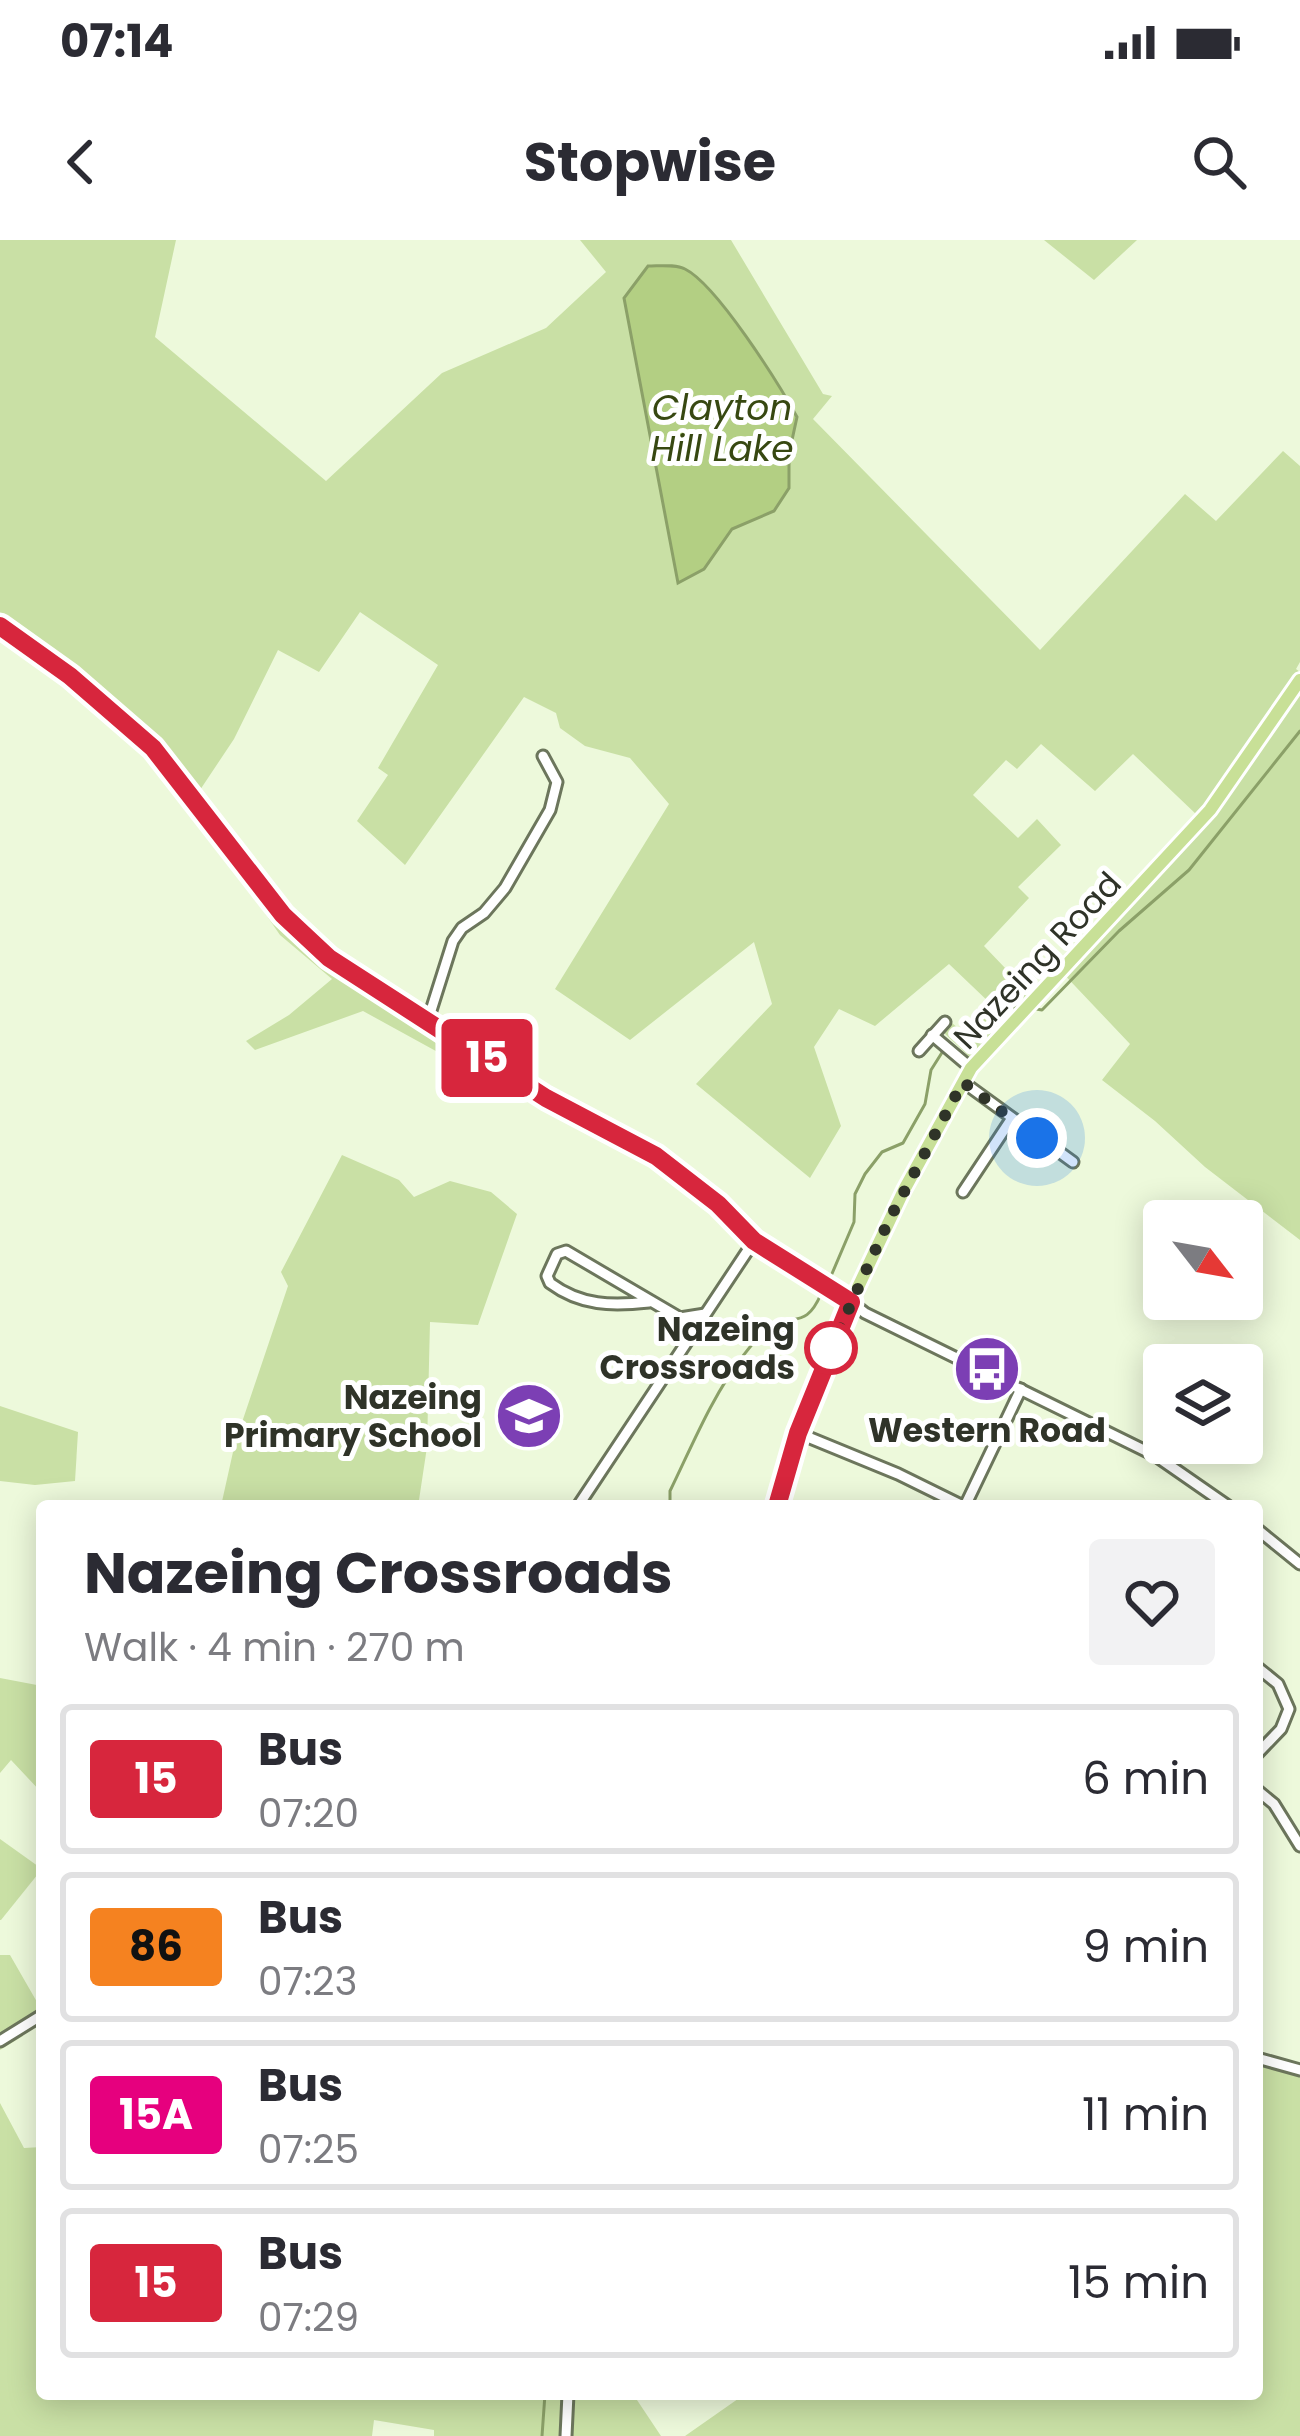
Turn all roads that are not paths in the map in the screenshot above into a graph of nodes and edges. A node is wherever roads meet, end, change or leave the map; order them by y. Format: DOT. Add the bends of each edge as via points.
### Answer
graph roads {
  1 [pos="0,626"];
  2 [pos="1300,680"];
  3 [pos="542,757"];
  4 [pos="428,1020"];
  5 [pos="945,1022"];
  6 [pos="932,1035"];
  7 [pos="919,1051"];
  8 [pos="971,1068"];
  9 [pos="963,1082"];
  10 [pos="1012,1118"];
  11 [pos="1073,1162"];
  12 [pos="964,1192"];
  13 [pos="754,1241"];
  14 [pos="649,1302"];
  15 [pos="851,1302"];
  16 [pos="706,1314"];
  17 [pos="680,1318"];
  18 [pos="686,1344"];
  19 [pos="1021,1389"];
  20 [pos="798,1433"];
  21 [pos="582,1500"];
  22 [pos="779,1500"];
  23 [pos="952,1500"];
  24 [pos="967,1500"];
  25 [pos="1219,1500"];
  26 [pos="1263,1534"];
  27 [pos="1300,1564"];
  28 [pos="1263,1672"];
  29 [pos="1263,1748"];
  30 [pos="1263,1795"];
  31 [pos="1300,1846"];
  32 [pos="36,2019"];
  33 [pos="0,2041"];
  34 [pos="1263,2060"];
  35 [pos="1300,2070"];
  36 [pos="568,2400"];
  37 [pos="566,2436"];
  1 -- 4 [label="main road" via="153,748 310,942"];
  2 -- 8 [label="main road, Nazeing Road" via="1210,810"];
  3 -- 4 [label="street" via="557,782 550,810 495,902 453,941"];
  4 -- 13 [label="main road" via="546,1098 656,1156"];
  5 -- 6 [label="street"];
  6 -- 7 [label="street"];
  6 -- 8 [label="street"];
  8 -- 9 [label="main road, Nazeing Road"];
  9 -- 10 [label="street"];
  9 -- 15 [label="main road, Nazeing Road"];
  10 -- 11 [label="street"];
  10 -- 12 [label="street"];
  13 -- 15 [label="main road"];
  13 -- 16 [label="street"];
  14 -- 14 [label="street" via="566,1251 549,1267 550,1283 574,1298"];
  14 -- 17 [label="street"];
  15 -- 19 [label="street"];
  15 -- 20 [label="street"];
  16 -- 17 [label="street"];
  16 -- 18 [label="street"];
  17 -- 18 [label="street"];
  18 -- 21 [label="street"];
  19 -- 24 [label="street"];
  19 -- 25 [label="street" via="1156,1456"];
  20 -- 22 [label="street"];
  20 -- 23 [label="street"];
  26 -- 27 [label="street"];
  28 -- 29 [label="street" via="1289,1709"];
  30 -- 31 [label="street"];
  32 -- 33 [label="street"];
  34 -- 35 [label="street"];
  36 -- 37 [label="street"];
}
